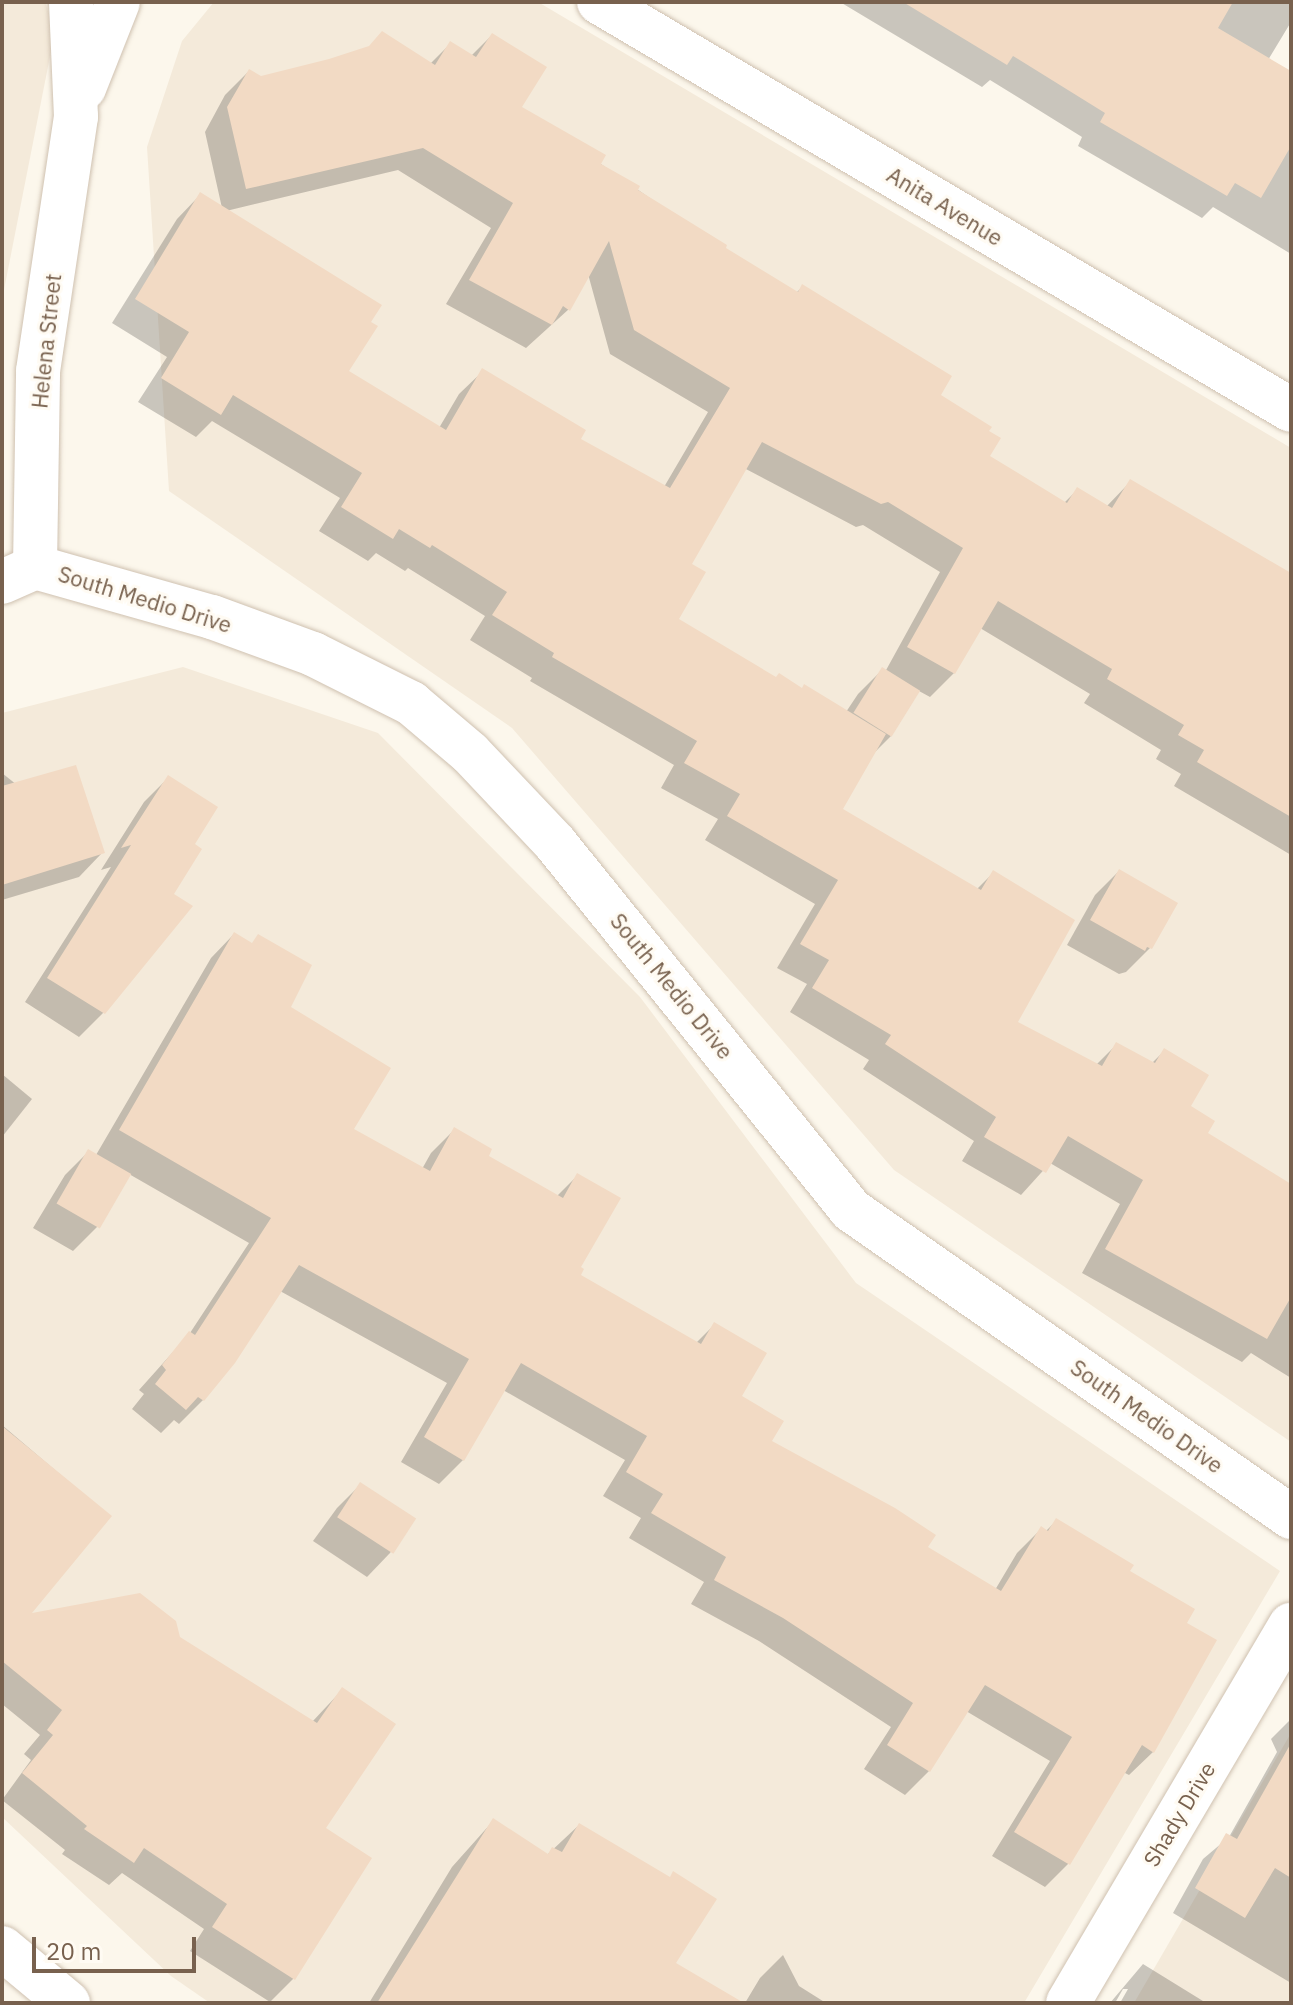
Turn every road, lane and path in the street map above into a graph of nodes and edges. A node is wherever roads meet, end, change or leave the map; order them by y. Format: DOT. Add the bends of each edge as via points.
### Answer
graph roads {
  1 [pos="71,2"];
  2 [pos="118,2"];
  3 [pos="599,2"];
  4 [pos="76,117"];
  5 [pos="1291,410"];
  6 [pos="19,574"];
  7 [pos="1291,1517"];
  8 [pos="1291,1625"];
  9 [pos="12,1975"];
  10 [pos="68,2003"];
  11 [pos="1068,2003"];
  1 -- 4 [label="street, Helena Street"];
  2 -- 4 [label="street, Helena Street" via="89,68"];
  3 -- 5 [label="street, Anita Avenue"];
  4 -- 6 [label="street, Helena Street" via="38,371"];
  6 -- 7 [label="street, South Medio Drive" via="227,622 313,654 411,703 470,753 555,843 851,1210"];
  8 -- 11 [label="street, Shady Drive"];
  9 -- 10 [label="street"];
}
